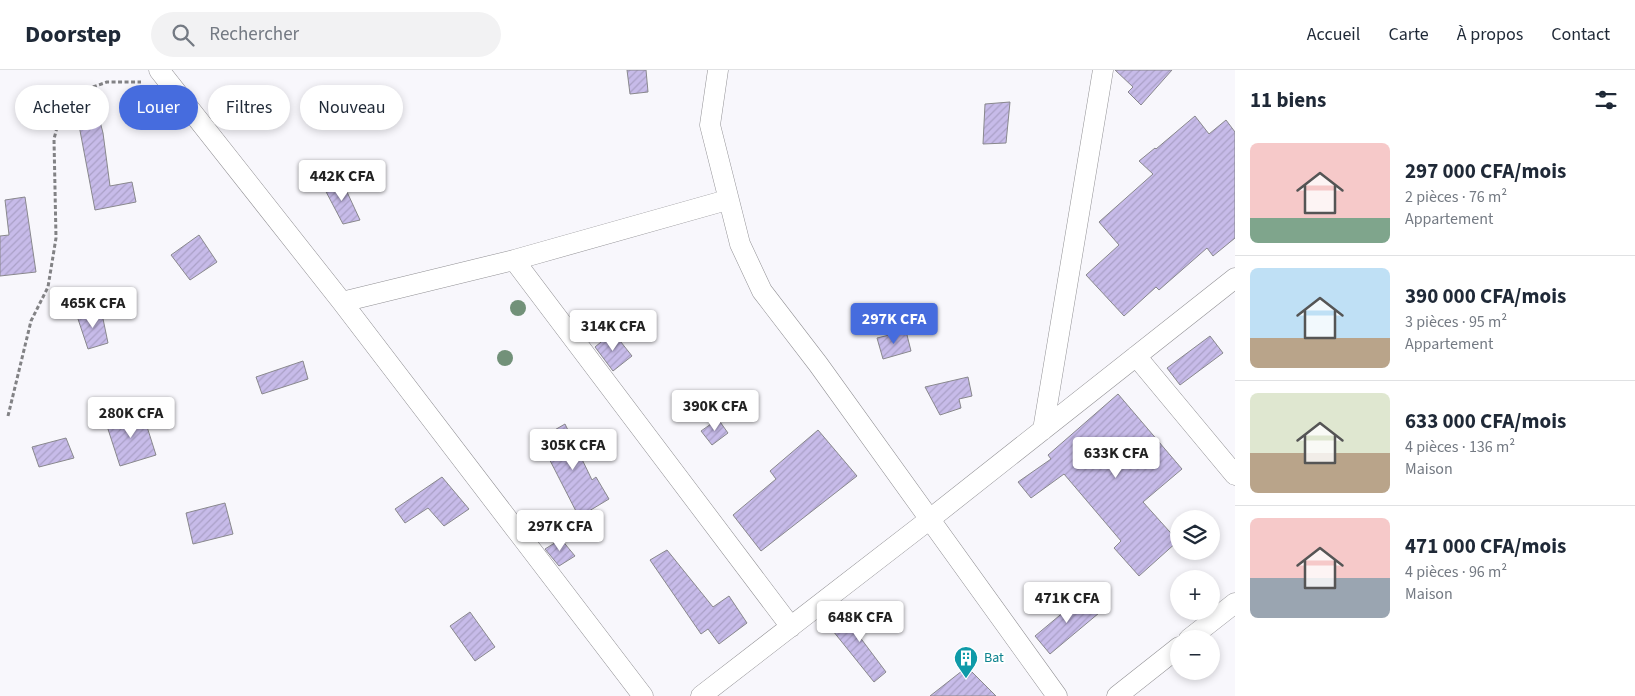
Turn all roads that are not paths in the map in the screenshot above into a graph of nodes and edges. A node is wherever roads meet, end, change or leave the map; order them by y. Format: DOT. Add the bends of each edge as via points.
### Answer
graph roads {
  1 [pos="718,70"];
  2 [pos="1103,70"];
  3 [pos="163,75"];
  4 [pos="727,200"];
  5 [pos="514,260"];
  6 [pos="1235,278"];
  7 [pos="342,302"];
  8 [pos="1136,356"];
  9 [pos="1043,430"];
  10 [pos="1235,474"];
  11 [pos="930,519"];
  12 [pos="1235,603"];
  13 [pos="791,627"];
  14 [pos="1200,630"];
  15 [pos="1170,654"];
  16 [pos="643,696"];
  17 [pos="701,696"];
  18 [pos="1057,696"];
  19 [pos="1117,696"];
  1 -- 4 [label="street" via="710,125"];
  2 -- 9 [label="street"];
  3 -- 7 [label="street"];
  4 -- 5 [label="street"];
  4 -- 11 [label="street" via="740,244 762,291"];
  5 -- 7 [label="street"];
  5 -- 13 [label="street"];
  6 -- 8 [label="street"];
  7 -- 16 [label="street"];
  8 -- 9 [label="street"];
  8 -- 10 [label="street"];
  9 -- 11 [label="street"];
  11 -- 13 [label="street"];
  11 -- 18 [label="street"];
  12 -- 14 [label="street"];
  13 -- 17 [label="street"];
  15 -- 19 [label="street"];
}
